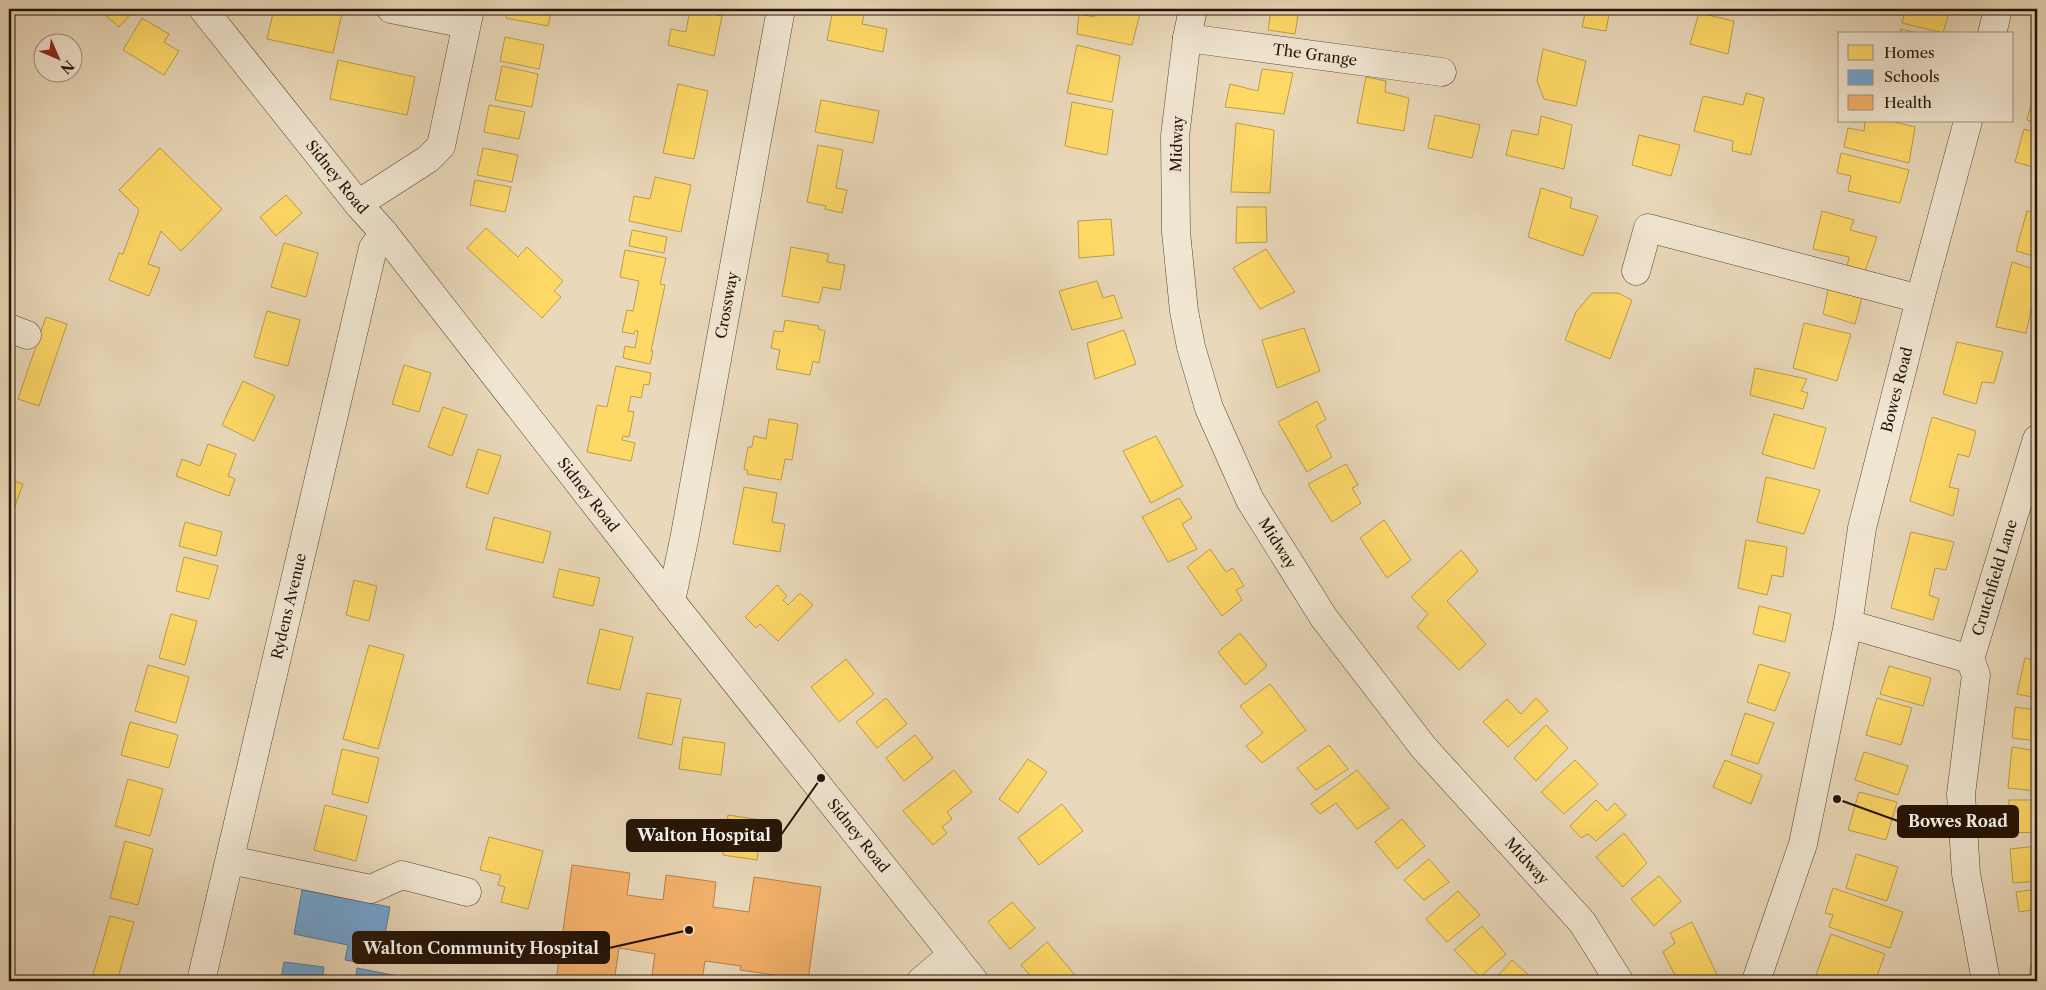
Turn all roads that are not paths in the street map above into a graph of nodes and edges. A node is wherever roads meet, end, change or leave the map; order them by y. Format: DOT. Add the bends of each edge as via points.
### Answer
graph roads {
  1 [pos="203,9"];
  2 [pos="391,9"];
  3 [pos="781,9"];
  4 [pos="1193,9"];
  5 [pos="1998,9"];
  6 [pos="468,16"];
  7 [pos="1992,32"];
  8 [pos="1187,38"];
  9 [pos="1442,72"];
  10 [pos="1968,122"];
  11 [pos="358,204"];
  12 [pos="384,233"];
  13 [pos="1636,271"];
  14 [pos="1920,299"];
  15 [pos="2037,439"];
  16 [pos="671,601"];
  17 [pos="1848,624"];
  18 [pos="1970,658"];
  19 [pos="230,860"];
  20 [pos="467,892"];
  21 [pos="953,954"];
  22 [pos="201,981"];
  23 [pos="921,981"];
  24 [pos="974,981"];
  25 [pos="1619,981"];
  26 [pos="1756,981"];
  27 [pos="1986,981"];
  1 -- 11 [label="street, Sidney Road"];
  2 -- 6 [label="street"];
  3 -- 16 [label="street, Crossway"];
  4 -- 8 [label="street, Midway"];
  5 -- 7 [label="street"];
  6 -- 11 [label="street" via="440,146 428,159"];
  8 -- 9 [label="street, The Grange"];
  8 -- 25 [label="street, Midway" via="1175,136 1176,232 1184,311 1209,408 1250,500 1324,618 1347,648 1424,748 1582,922"];
  10 -- 14 [label="street, Bowes Road"];
  11 -- 12 [label="street, Sidney Road"];
  12 -- 16 [label="street, Sidney Road"];
  12 -- 19 [label="street, Rydens Avenue" via="373,248"];
  13 -- 14 [label="street" via="1648,228"];
  14 -- 17 [label="street, Bowes Road" via="1862,528"];
  15 -- 18 [label="street, Crutchfield Lane"];
  16 -- 21 [label="street, Sidney Road"];
  17 -- 18 [label="street"];
  17 -- 26 [label="street, Bowes Road" via="1803,844"];
  18 -- 27 [label="street, Crutchfield Lane" via="1976,675 1961,794 1966,874"];
  19 -- 20 [label="street" via="371,889 402,875"];
  19 -- 22 [label="street, Rydens Avenue"];
  21 -- 23 [label="street"];
  21 -- 24 [label="street, Sidney Road"];
}
